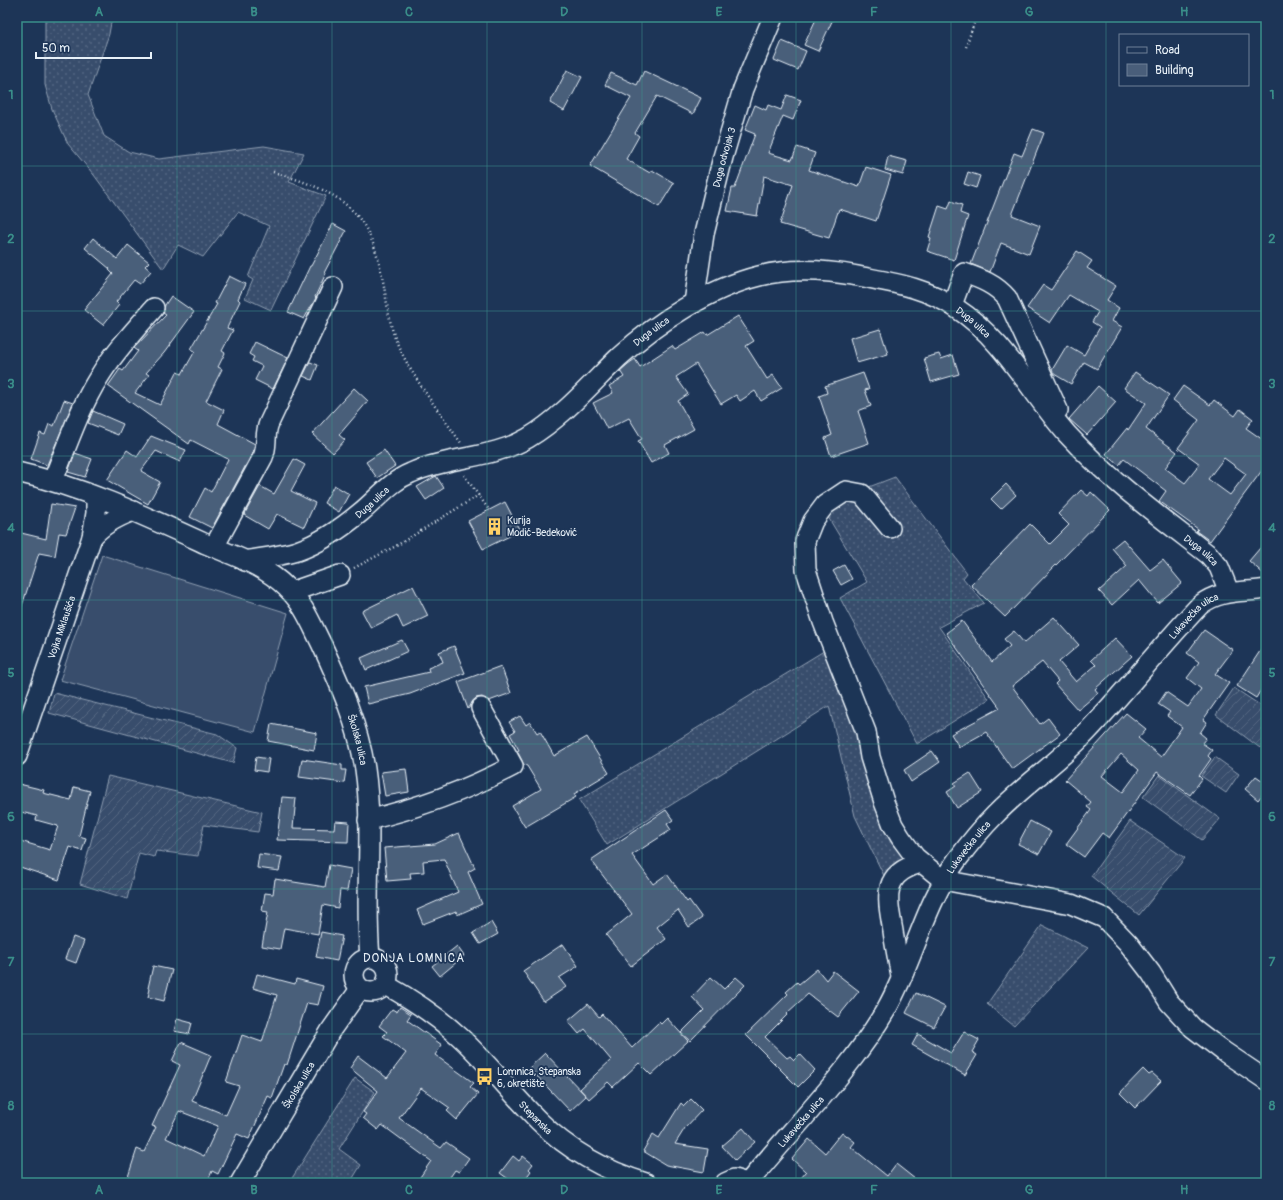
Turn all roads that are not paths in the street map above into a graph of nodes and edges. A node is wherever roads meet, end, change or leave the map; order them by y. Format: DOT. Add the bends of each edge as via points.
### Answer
graph roads {
  1 [pos="773,17"];
  2 [pos="333,288"];
  3 [pos="694,303"];
  4 [pos="952,305"];
  5 [pos="154,308"];
  6 [pos="1071,438"];
  7 [pos="17,472"];
  8 [pos="53,480"];
  9 [pos="96,497"];
  10 [pos="133,511"];
  11 [pos="890,528"];
  12 [pos="92,537"];
  13 [pos="214,547"];
  14 [pos="245,561"];
  15 [pos="340,575"];
  16 [pos="1266,588"];
  17 [pos="291,592"];
  18 [pos="1229,592"];
  19 [pos="481,708"];
  20 [pos="17,756"];
  21 [pos="368,820"];
  22 [pos="921,863"];
  23 [pos="943,880"];
  24 [pos="370,958"];
  25 [pos="901,976"];
  26 [pos="386,985"];
  27 [pos="360,989"];
  28 [pos="1266,1080"];
  29 [pos="240,1183"];
  30 [pos="646,1183"];
  31 [pos="725,1183"];
  32 [pos="748,1183"];
  1 -- 3 [label="street, Duga odvojak 3" via="743,89 723,157 704,234"];
  2 -- 13 [label="street" via="269,423 263,457"];
  3 -- 4 [label="street, Duga ulica" via="758,276 804,271 847,274 904,284 931,293"];
  3 -- 14 [label="street, Duga ulica" via="664,321 622,355 552,421 521,441 497,452 410,473 392,484 362,512 315,544 296,551"];
  4 -- 6 [label="street, Duga ulica" via="981,327 1001,349"];
  4 -- 6 [label="street" via="964,273 995,286 1007,298"];
  5 -- 8 [label="street" via="110,360 98,379 80,414"];
  6 -- 18 [label="street, Duga ulica" via="1128,491 1209,555 1218,567"];
  7 -- 8 [label="street"];
  8 -- 9 [label="street"];
  9 -- 10 [label="street"];
  9 -- 12 [label="street, Vojka Miklaušića"];
  10 -- 12 [label="street" via="108,523"];
  10 -- 13 [label="street"];
  11 -- 22 [label="street" via="862,494 846,491 825,505 813,521 805,541 806,570 823,622 866,732 870,757 893,825"];
  12 -- 20 [label="street, Vojka Miklaušića"];
  13 -- 14 [label="street"];
  14 -- 17 [label="street, Školska ulica" via="270,574"];
  15 -- 17 [label="street"];
  16 -- 18 [label="street, Lukavečka ulica" via="1248,592"];
  17 -- 21 [label="street, Školska ulica" via="306,612 348,702 365,769"];
  18 -- 23 [label="street, Lukavečka ulica" via="1211,597 1200,605 1080,739 996,814 974,838"];
  19 -- 21 [label="street" via="513,766 459,792"];
  21 -- 24 [label="street, Školska ulica" via="367,922"];
  22 -- 23 [label="street"];
  22 -- 25 [label="street" via="910,866 898,875 890,886 887,899"];
  23 -- 25 [label="street, Lukavečka ulica" via="922,923"];
  23 -- 28 [label="street" via="1071,904 1104,918 1128,943 1169,1002 1193,1028"];
  24 -- 26 [label="street" via="377,959 386,967"];
  24 -- 27 [label="street" via="359,962 355,967 354,980"];
  25 -- 32 [label="street, Lukavečka ulica" via="888,1006 850,1064"];
  26 -- 27 [label="street" via="371,993"];
  26 -- 30 [label="street, Stepanska" via="428,1010 455,1033 540,1122 574,1150 614,1172"];
  27 -- 29 [label="street, Školska ulica" via="331,1030"];
  31 -- 32 [label="street" via="734,1179"];
}
